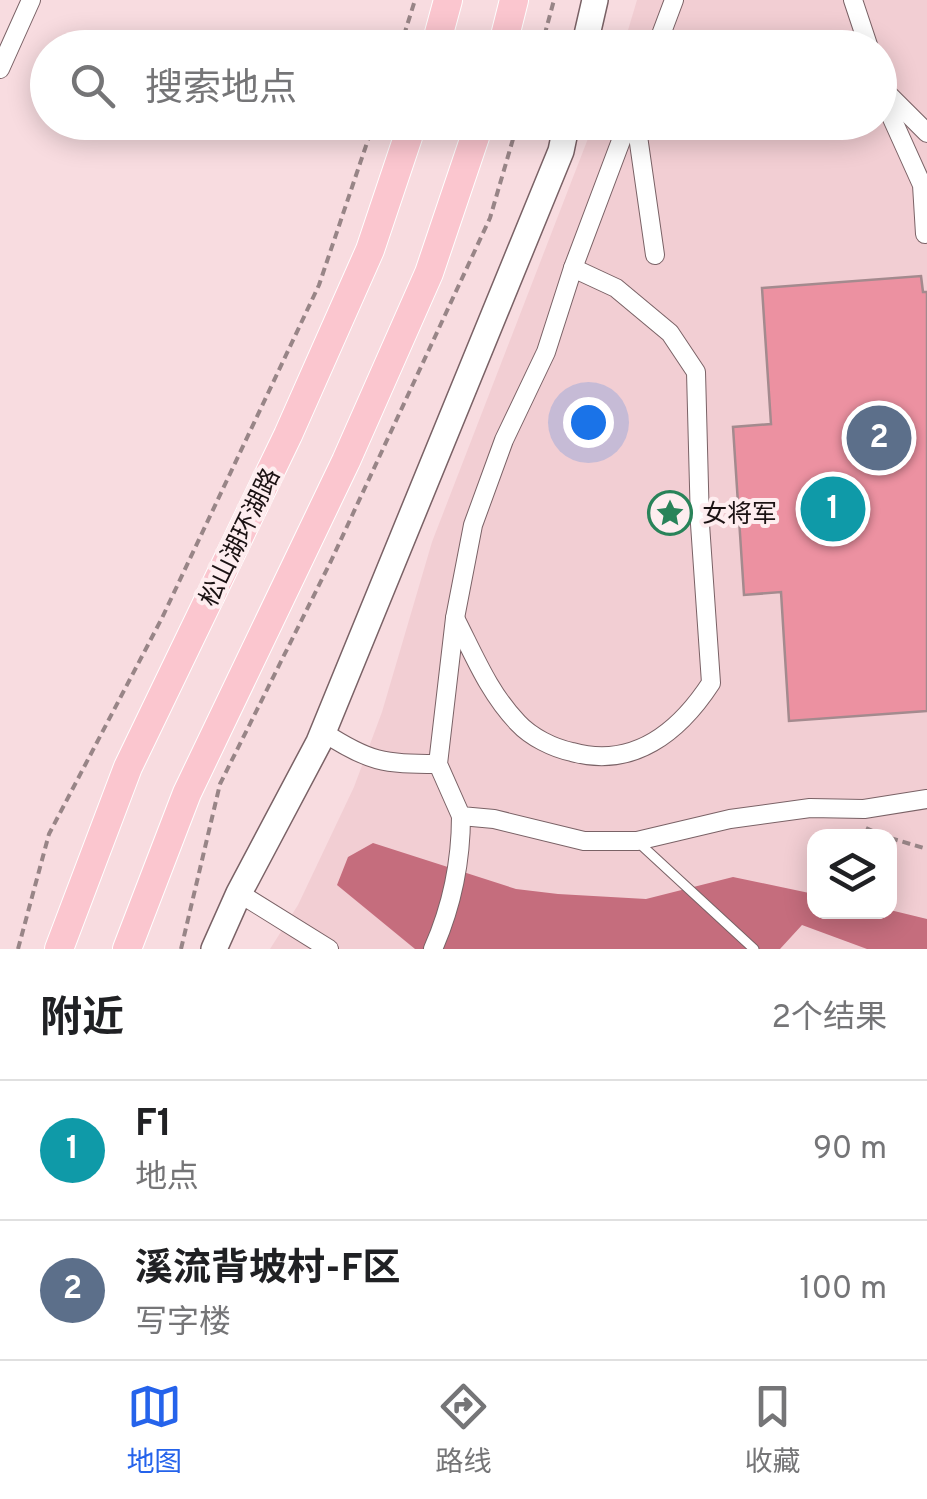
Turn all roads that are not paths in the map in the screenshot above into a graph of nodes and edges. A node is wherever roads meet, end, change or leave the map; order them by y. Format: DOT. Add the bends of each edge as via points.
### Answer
graph roads {
  1 [pos="31,0"];
  2 [pos="448,0"];
  3 [pos="514,0"];
  4 [pos="595,0"];
  5 [pos="674,0"];
  6 [pos="853,0"];
  7 [pos="440,30"];
  8 [pos="506,30"];
  9 [pos="588,30"];
  10 [pos="663,30"];
  11 [pos="864,30"];
  12 [pos="0,69"];
  13 [pos="897,101"];
  14 [pos="897,123"];
  15 [pos="927,134"];
  16 [pos="407,140"];
  17 [pos="474,140"];
  18 [pos="563,140"];
  19 [pos="621,140"];
  20 [pos="639,140"];
  21 [pos="925,234"];
  22 [pos="655,255"];
  23 [pos="573,268"];
  24 [pos="455,618"];
  25 [pos="323,732"];
  26 [pos="438,764"];
  27 [pos="927,799"];
  28 [pos="461,816"];
  29 [pos="637,841"];
  30 [pos="239,892"];
  31 [pos="58,949"];
  32 [pos="126,949"];
  33 [pos="214,949"];
  34 [pos="328,949"];
  35 [pos="433,949"];
  36 [pos="754,949"];
  1 -- 12 [label="street"];
  2 -- 7 [label="main road"];
  3 -- 8 [label="main road"];
  4 -- 9 [label="street"];
  5 -- 10 [label="street"];
  6 -- 11 [label="street"];
  13 -- 15 [label="street"];
  14 -- 21 [label="street" via="922,185"];
  16 -- 31 [label="main road, 松山湖环湖路" via="370,250 128,768"];
  17 -- 32 [label="main road" via="429,273 187,793"];
  18 -- 25 [label="street"];
  19 -- 23 [label="street"];
  20 -- 22 [label="street"];
  23 -- 24 [label="street" via="474,525"];
  23 -- 24 [label="street" via="616,288 670,333 696,372 711,683 650,746 611,756 578,754 520,726 490,688"];
  24 -- 26 [label="street"];
  25 -- 26 [label="street" via="359,756"];
  25 -- 30 [label="street"];
  26 -- 28 [label="street"];
  27 -- 29 [label="street" via="730,819"];
  28 -- 29 [label="street" via="584,842"];
  28 -- 35 [label="street" via="450,910"];
  29 -- 36 [label="lane"];
  30 -- 33 [label="street"];
  30 -- 34 [label="street"];
}
